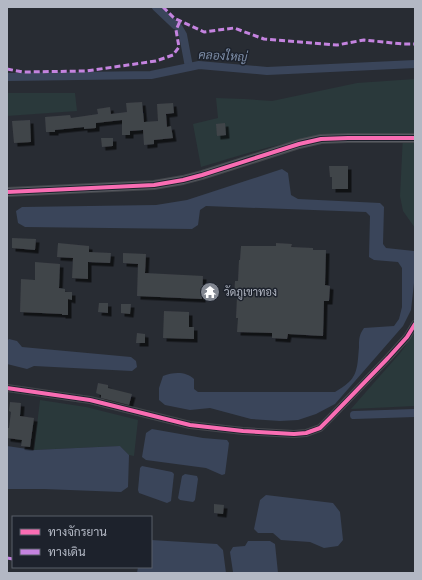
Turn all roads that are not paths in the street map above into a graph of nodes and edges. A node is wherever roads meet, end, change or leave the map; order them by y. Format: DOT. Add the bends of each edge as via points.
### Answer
graph roads {
  1 [pos="415,138"];
  2 [pos="7,192"];
  3 [pos="415,324"];
  4 [pos="7,388"];
  1 -- 2 [label="street" via="321,139 202,175 154,185"];
  3 -- 4 [label="street" via="407,337 330,418 320,428 306,434 190,425 90,400"];
}
